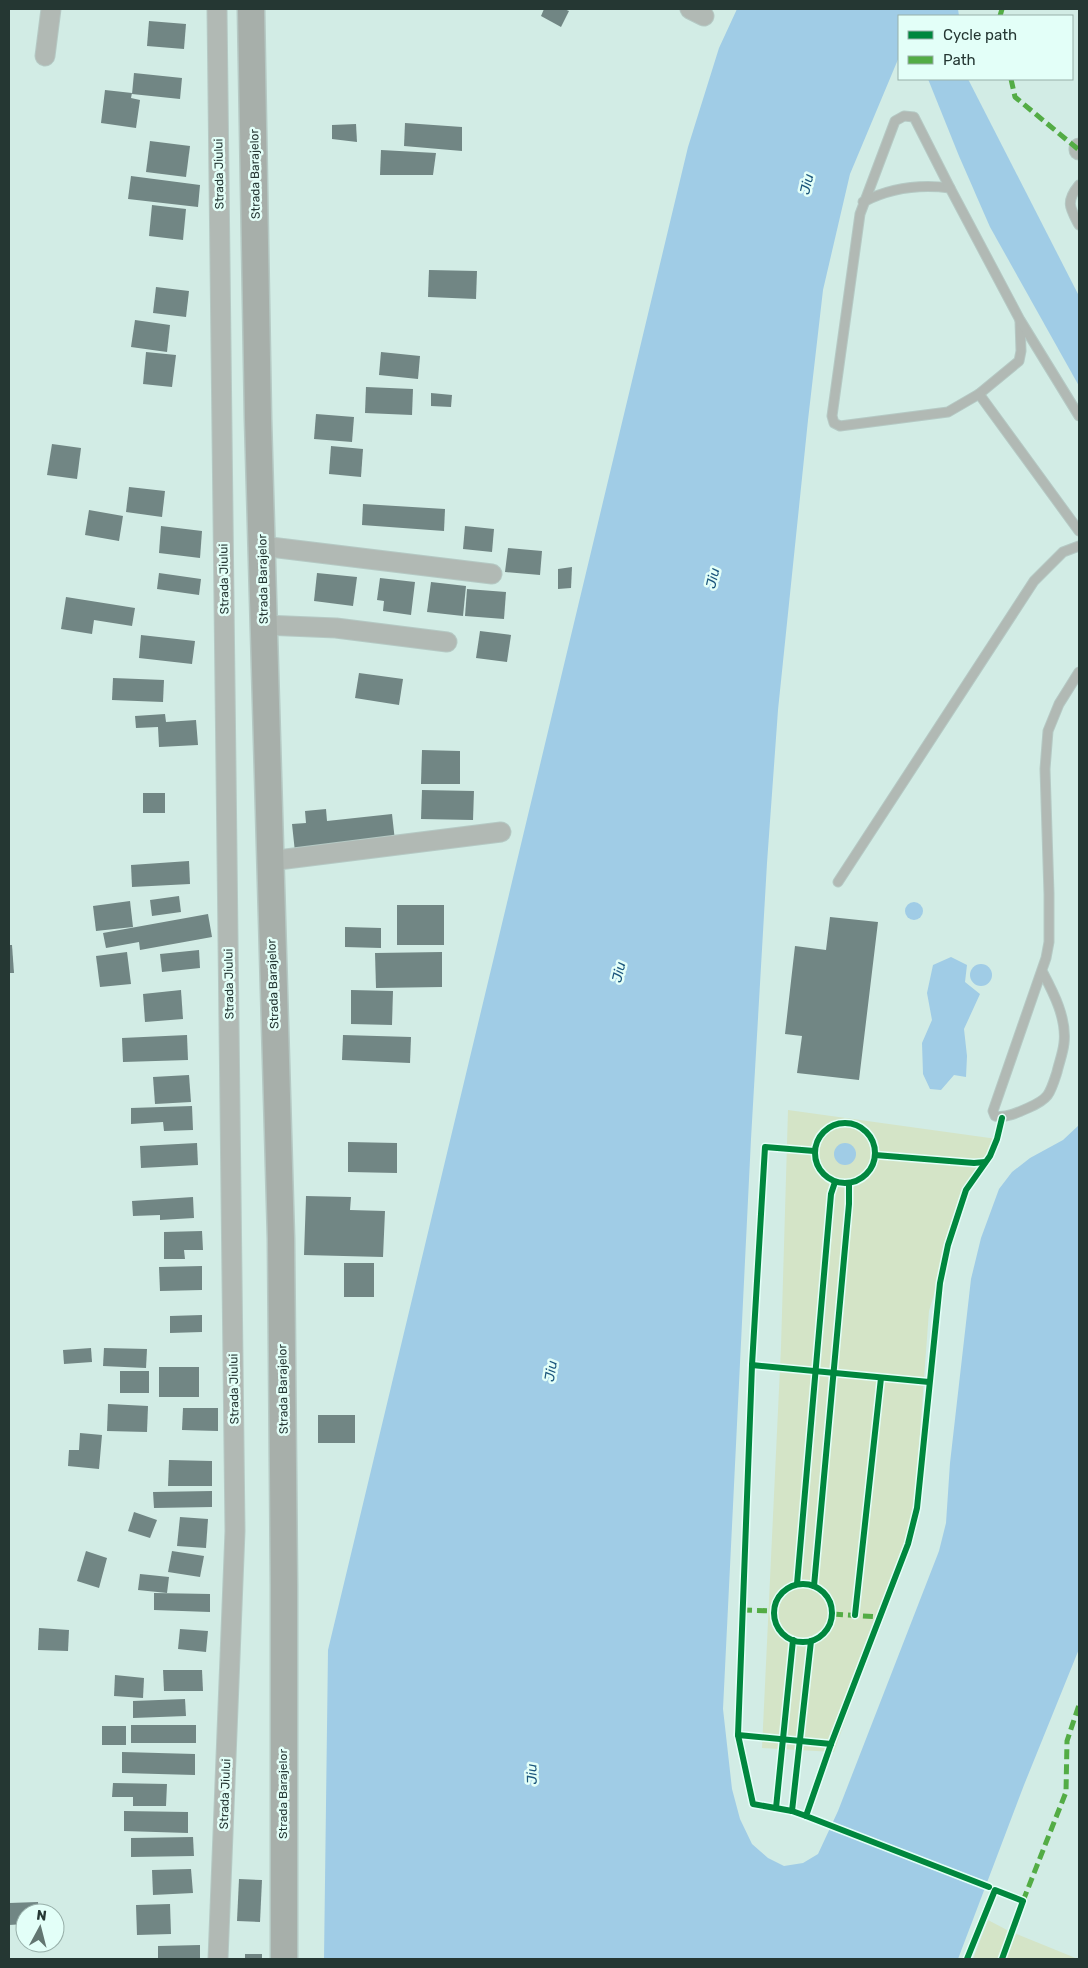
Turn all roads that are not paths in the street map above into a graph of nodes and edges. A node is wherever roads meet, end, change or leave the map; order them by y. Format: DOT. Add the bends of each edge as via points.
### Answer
graph roads {
  1 [pos="52,9"];
  2 [pos="217,9"];
  3 [pos="251,9"];
  4 [pos="45,56"];
  5 [pos="1079,185"];
  6 [pos="950,188"];
  7 [pos="863,202"];
  8 [pos="1079,225"];
  9 [pos="1020,320"];
  10 [pos="979,394"];
  11 [pos="1079,416"];
  12 [pos="1079,531"];
  13 [pos="262,546"];
  14 [pos="1079,546"];
  15 [pos="492,574"];
  16 [pos="264,625"];
  17 [pos="448,642"];
  18 [pos="1079,672"];
  19 [pos="501,832"];
  20 [pos="270,861"];
  21 [pos="838,882"];
  22 [pos="1042,971"];
  23 [pos="218,1959"];
  24 [pos="284,1959"];
  1 -- 4 [label="street"];
  2 -- 23 [label="street, Strada Jiului" via="235,1531"];
  3 -- 13 [label="main road, Strada Barajelor"];
  5 -- 8 [label="lane" via="1070,201 1070,209"];
  6 -- 7 [label="lane" via="903,188 881,193"];
  6 -- 7 [label="lane" via="914,117 904,116 895,121"];
  6 -- 9 [label="lane"];
  7 -- 10 [label="lane" via="832,416 834,423 840,426 948,412"];
  9 -- 10 [label="lane" via="1019,361"];
  9 -- 11 [label="lane"];
  10 -- 12 [label="lane"];
  13 -- 15 [label="street"];
  13 -- 16 [label="main road, Strada Barajelor"];
  14 -- 21 [label="lane" via="1063,552 1034,581"];
  16 -- 17 [label="street" via="336,628"];
  16 -- 20 [label="main road, Strada Barajelor"];
  18 -- 22 [label="lane" via="1059,704 1048,731 1045,769 1049,942"];
  19 -- 20 [label="street"];
  20 -- 24 [label="main road, Strada Barajelor" via="284,1475"];
  22 -- 22 [label="lane" via="993,1112 995,1116 1002,1118 1041,1103 1051,1091 1065,1041 1056,997"];
}
